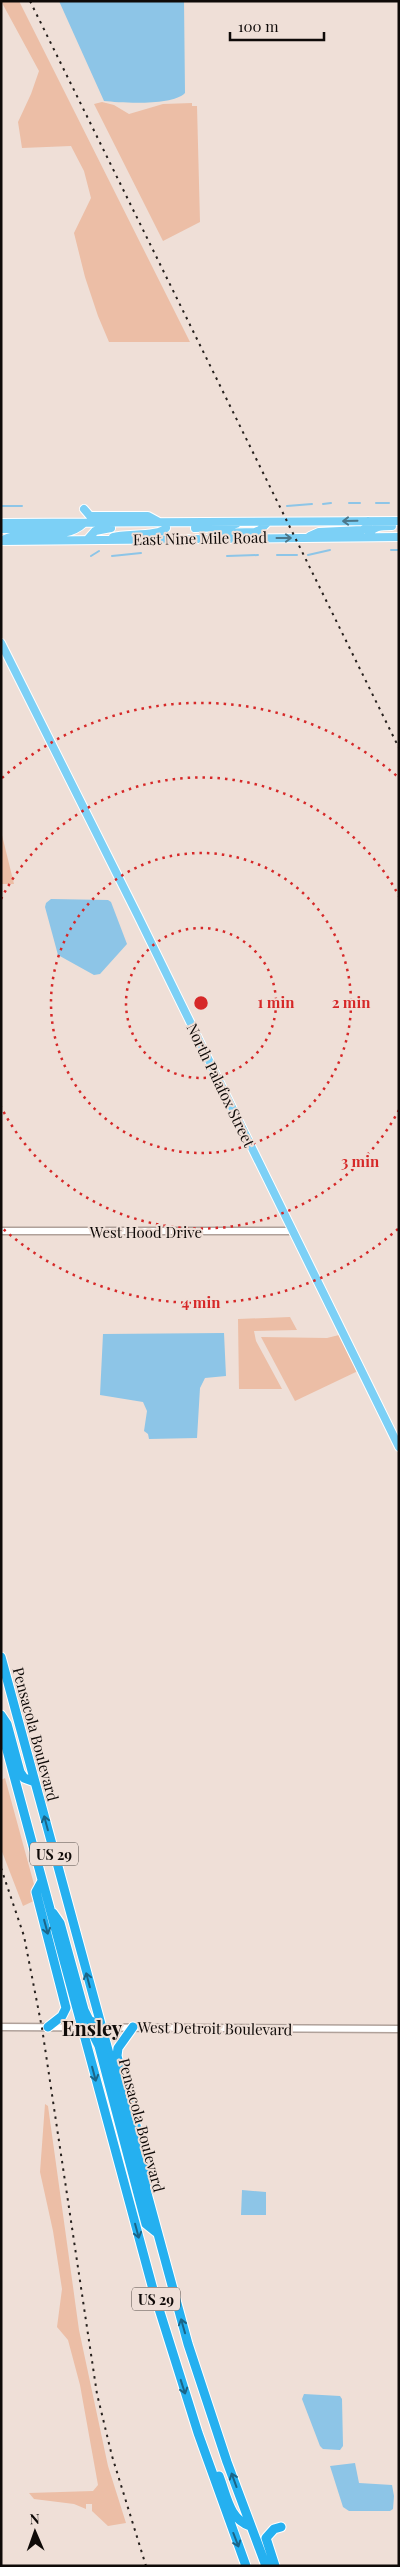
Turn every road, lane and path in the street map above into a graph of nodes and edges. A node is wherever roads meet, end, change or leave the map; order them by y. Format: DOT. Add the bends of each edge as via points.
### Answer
graph roads {
  1 [pos="84,509"];
  2 [pos="368,521"];
  3 [pos="399,521"];
  4 [pos="268,522"];
  5 [pos="1,523"];
  6 [pos="71,523"];
  7 [pos="84,523"];
  8 [pos="163,525"];
  9 [pos="399,526"];
  10 [pos="1,529"];
  11 [pos="368,537"];
  12 [pos="203,538"];
  13 [pos="268,538"];
  14 [pos="306,538"];
  15 [pos="397,538"];
  16 [pos="88,539"];
  17 [pos="107,539"];
  18 [pos="1,541"];
  19 [pos="1,643"];
  20 [pos="1,1231"];
  21 [pos="292,1232"];
  22 [pos="399,1447"];
  23 [pos="1,1657"];
  24 [pos="3,1665"];
  25 [pos="1,1714"];
  26 [pos="1,1728"];
  27 [pos="35,1782"];
  28 [pos="42,1881"];
  29 [pos="49,1907"];
  30 [pos="1,2027"];
  31 [pos="82,2027"];
  32 [pos="101,2027"];
  33 [pos="133,2027"];
  34 [pos="48,2028"];
  35 [pos="399,2029"];
  36 [pos="145,2191"];
  37 [pos="156,2232"];
  38 [pos="198,2433"];
  39 [pos="250,2526"];
  40 [pos="281,2527"];
  41 [pos="246,2566"];
  42 [pos="266,2566"];
  43 [pos="275,2566"];
  1 -- 8 [label="main road" via="90,516 148,516"];
  2 -- 3 [label="main road, East Nine Mile Road"];
  2 -- 4 [label="main road, East Nine Mile Road, one-way"];
  2 -- 14 [label="main road" via="368,527 362,530 318,532"];
  4 -- 8 [label="main road, East Nine Mile Road" via="241,522 226,528"];
  4 -- 12 [label="main road" via="260,530 215,533"];
  4 -- 13 [label="main road"];
  5 -- 6 [label="main road, East Nine Mile Road"];
  6 -- 7 [label="main road, East Nine Mile Road"];
  6 -- 10 [label="main road" via="60,528"];
  7 -- 8 [label="main road, East Nine Mile Road"];
  7 -- 18 [label="main road" via="77,530 64,534 16,534"];
  8 -- 16 [label="main road" via="103,528"];
  8 -- 17 [label="main road" via="157,533 123,534"];
  9 -- 11 [label="main road" via="376,527"];
  11 -- 14 [label="main road, East Nine Mile Road"];
  11 -- 15 [label="main road, East Nine Mile Road"];
  12 -- 13 [label="main road, East Nine Mile Road"];
  12 -- 17 [label="main road, East Nine Mile Road"];
  13 -- 14 [label="main road, East Nine Mile Road, one-way"];
  16 -- 17 [label="main road, East Nine Mile Road"];
  16 -- 18 [label="main road, East Nine Mile Road"];
  19 -- 21 [label="main road, North Palafox Street"];
  20 -- 21 [label="street, West Hood Drive"];
  21 -- 22 [label="main road, North Palafox Street"];
  23 -- 24 [label="highway, Pensacola Boulevard / US 29"];
  24 -- 27 [label="highway, Pensacola Boulevard / US 29"];
  25 -- 27 [label="highway" via="7,1724 20,1772 24,1778"];
  26 -- 28 [label="highway, US 29"];
  32 -- 27 [label="highway, Pensacola Boulevard / US 29, one-way"];
  28 -- 29 [label="highway, US 29"];
  28 -- 34 [label="highway, one-way" via="36,1892 66,2008"];
  29 -- 31 [label="highway, US 29"];
  29 -- 32 [label="highway" via="60,1922 84,2010 89,2020"];
  30 -- 34 [label="street, West Detroit Boulevard"];
  31 -- 32 [label="street, West Detroit Boulevard"];
  31 -- 34 [label="street, West Detroit Boulevard"];
  31 -- 37 [label="highway" via="93,2034 99,2046 146,2224"];
  31 -- 38 [label="highway, US 29, one-way" via="154,2293"];
  32 -- 33 [label="street, West Detroit Boulevard"];
  32 -- 36 [label="highway, Pensacola Boulevard / US 29"];
  33 -- 35 [label="street, West Detroit Boulevard"];
  33 -- 36 [label="highway" via="118,2048 117,2056 148,2173"];
  36 -- 37 [label="highway, Pensacola Boulevard / US 29"];
  39 -- 37 [label="highway, Pensacola Boulevard / US 29, one-way" via="188,2344"];
  38 -- 39 [label="highway" via="208,2445 234,2516"];
  38 -- 41 [label="highway, US 29, one-way"];
  39 -- 42 [label="highway, Pensacola Boulevard / US 29"];
  40 -- 43 [label="highway" via="274,2529 266,2538"];
}
